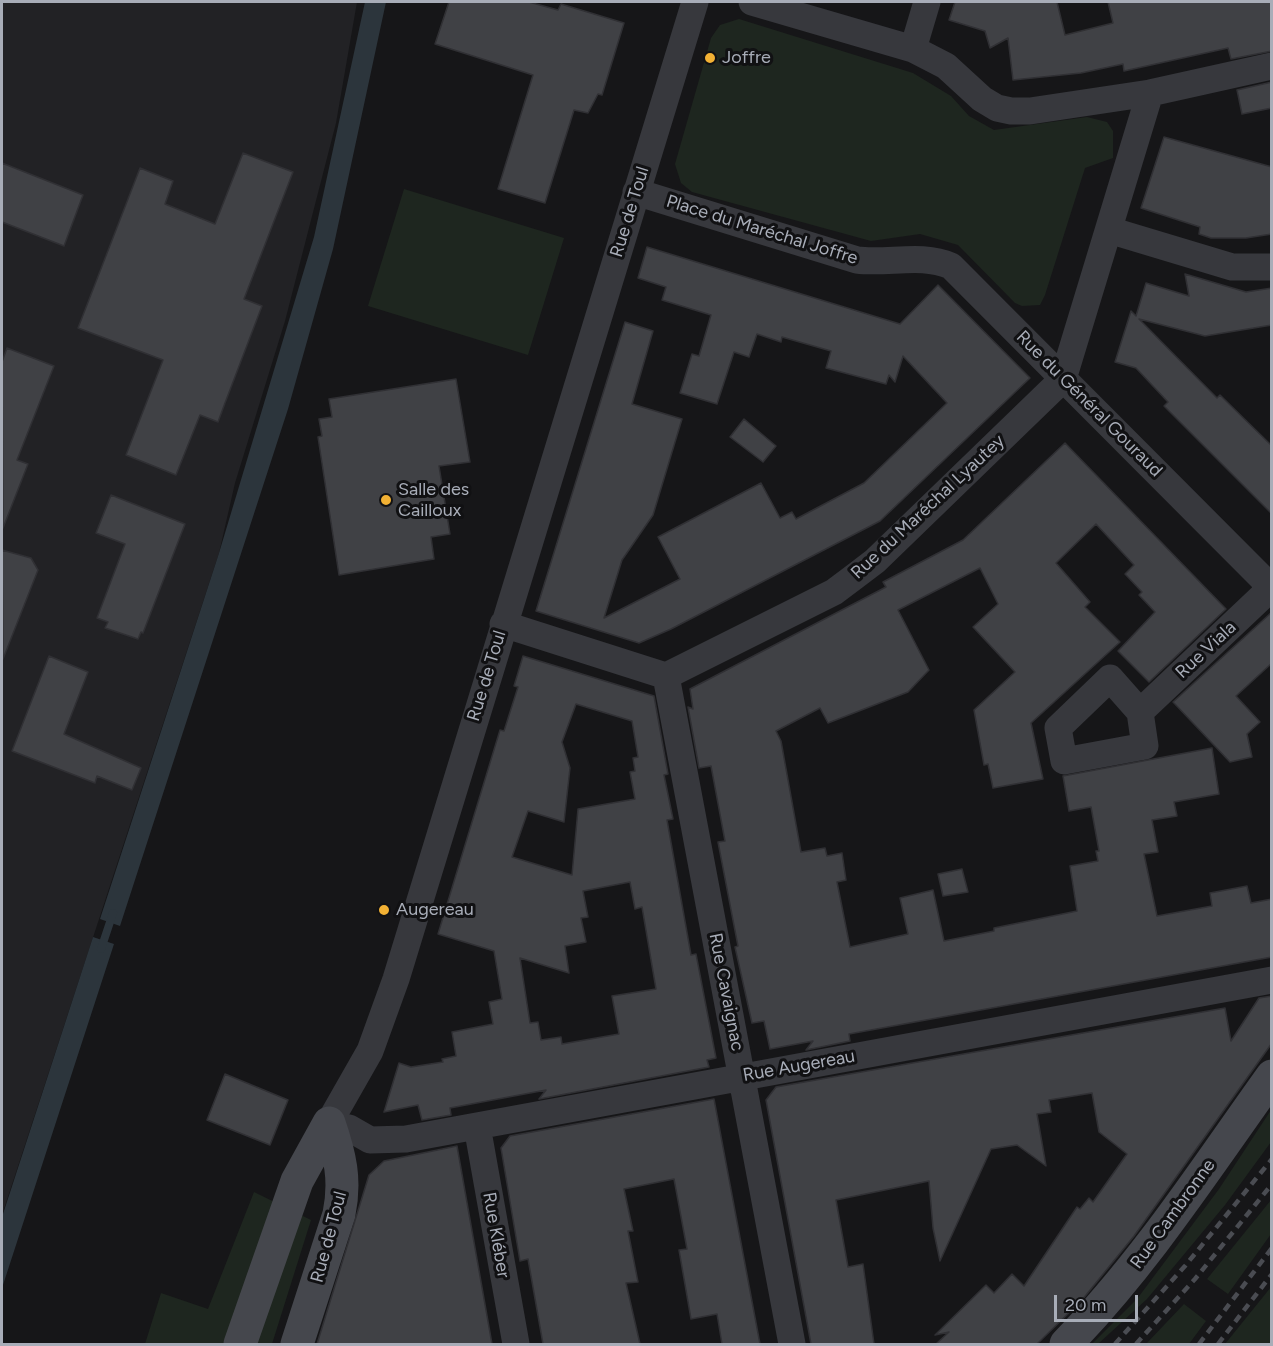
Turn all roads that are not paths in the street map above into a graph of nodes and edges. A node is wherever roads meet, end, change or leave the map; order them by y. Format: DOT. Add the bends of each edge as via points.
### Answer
graph roads {
  1 [pos="695,2"];
  2 [pos="752,2"];
  3 [pos="927,2"];
  4 [pos="913,49"];
  5 [pos="1272,66"];
  6 [pos="1150,93"];
  7 [pos="636,192"];
  8 [pos="1109,230"];
  9 [pos="888,262"];
  10 [pos="1272,267"];
  11 [pos="1063,379"];
  12 [pos="1271,588"];
  13 [pos="503,624"];
  14 [pos="666,676"];
  15 [pos="1140,712"];
  16 [pos="1272,980"];
  17 [pos="1272,1076"];
  18 [pos="742,1077"];
  19 [pos="329,1123"];
  20 [pos="477,1126"];
  21 [pos="240,1344"];
  22 [pos="297,1344"];
  23 [pos="516,1344"];
  24 [pos="792,1344"];
  25 [pos="1066,1344"];
  1 -- 7 [label="street, Rue de Toul"];
  2 -- 4 [label="street"];
  3 -- 4 [label="street"];
  4 -- 6 [label="street" via="946,66 982,99 1011,111"];
  5 -- 6 [label="street"];
  6 -- 8 [label="street, Rue du Maréchal Lyautey"];
  7 -- 9 [label="street, Place du Maréchal Joffre" via="857,260"];
  7 -- 13 [label="street, Rue de Toul"];
  8 -- 10 [label="street" via="1232,267"];
  8 -- 11 [label="street, Rue du Maréchal Lyautey"];
  9 -- 11 [label="street, Rue du Général Gouraud" via="924,259 951,266"];
  11 -- 12 [label="street, Rue du Général Gouraud"];
  11 -- 14 [label="street, Rue du Maréchal Lyautey" via="875,561 834,592"];
  12 -- 15 [label="street, Rue Viala"];
  13 -- 14 [label="street"];
  13 -- 19 [label="street, Rue de Toul" via="378,1032 357,1078"];
  14 -- 18 [label="street, Rue Cavaignac"];
  16 -- 18 [label="street, Rue Augereau"];
  17 -- 25 [label="street, Rue Cambronne" via="1150,1247 1104,1305"];
  18 -- 20 [label="street, Rue Augereau"];
  18 -- 24 [label="street, Rue Cavaignac"];
  19 -- 20 [label="street, Rue Augereau" via="349,1128 370,1140 389,1141"];
  19 -- 21 [label="street" via="297,1181"];
  19 -- 22 [label="street, Rue de Toul" via="340,1156 344,1192"];
  20 -- 23 [label="street, Rue Kléber"];
}
